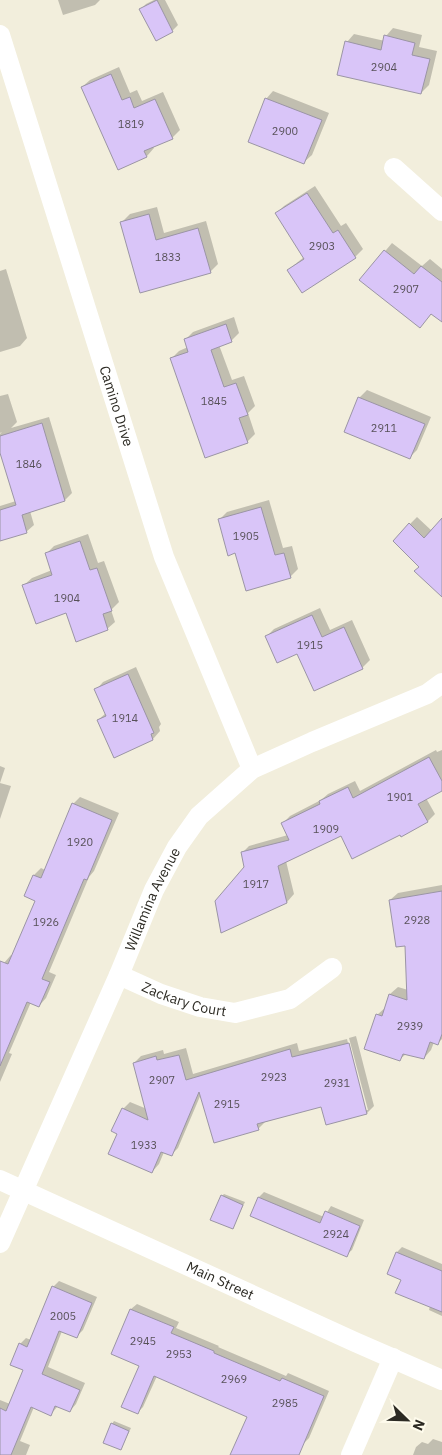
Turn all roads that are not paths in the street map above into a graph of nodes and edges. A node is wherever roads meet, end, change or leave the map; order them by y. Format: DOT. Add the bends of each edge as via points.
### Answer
graph roads {
  1 [pos="0,35"];
  2 [pos="394,168"];
  3 [pos="442,211"];
  4 [pos="442,683"];
  5 [pos="252,769"];
  6 [pos="332,968"];
  7 [pos="119,975"];
  8 [pos="0,1180"];
  9 [pos="23,1191"];
  10 [pos="0,1243"];
  11 [pos="393,1358"];
  12 [pos="442,1380"];
  13 [pos="351,1455"];
  1 -- 5 [label="street, Camino Drive" via="164,557"];
  2 -- 3 [label="street"];
  4 -- 5 [label="street, Willamina Avenue" via="426,694"];
  5 -- 7 [label="street, Willamina Avenue" via="199,816 178,847 154,890"];
  6 -- 7 [label="street, Zackary Court" via="290,999 235,1013 200,1007"];
  7 -- 9 [label="street, Willamina Avenue"];
  8 -- 9 [label="street, Main Street"];
  9 -- 10 [label="street, Willamina Avenue"];
  9 -- 11 [label="street, Main Street"];
  11 -- 12 [label="street, Main Street"];
  11 -- 13 [label="street"];
}
